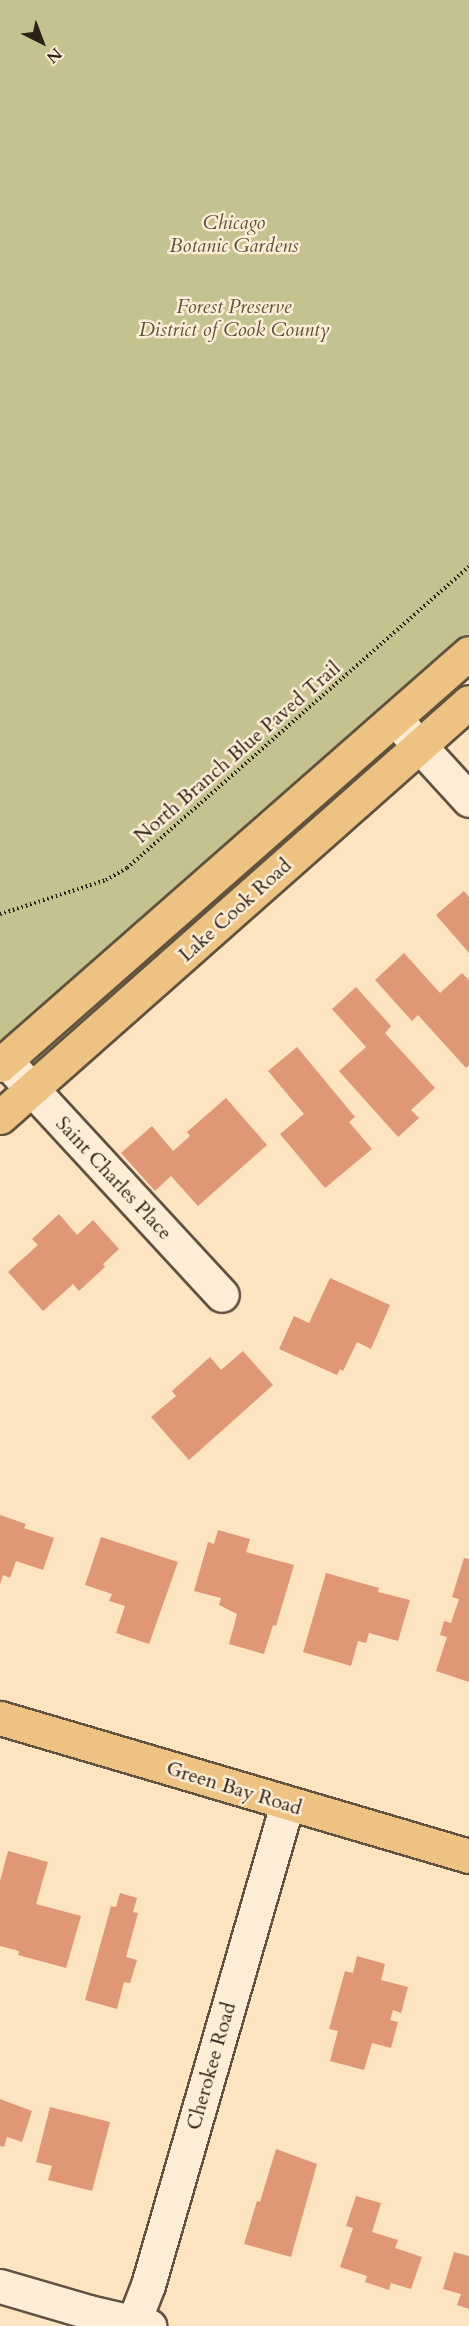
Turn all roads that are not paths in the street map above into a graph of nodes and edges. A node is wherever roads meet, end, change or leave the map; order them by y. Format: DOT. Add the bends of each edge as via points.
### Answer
graph roads {
  1 [pos="469,653"];
  2 [pos="469,702"];
  3 [pos="396,720"];
  4 [pos="420,746"];
  5 [pos="469,800"];
  6 [pos="3,1063"];
  7 [pos="32,1089"];
  8 [pos="0,1118"];
  9 [pos="222,1295"];
  10 [pos="0,1718"];
  11 [pos="287,1804"];
  12 [pos="469,1856"];
  13 [pos="0,2286"];
  14 [pos="138,2324"];
  1 -- 3 [label="main road, Lake Cook Road"];
  2 -- 4 [label="main road, Lake Cook Road"];
  3 -- 4 [label="street"];
  3 -- 6 [label="main road, Lake Cook Road"];
  4 -- 5 [label="street"];
  4 -- 7 [label="main road, Lake Cook Road"];
  6 -- 7 [label="street, Saint Charles Place"];
  7 -- 8 [label="main road, Lake Cook Road"];
  7 -- 9 [label="street, Saint Charles Place"];
  10 -- 11 [label="main road, Green Bay Road"];
  11 -- 12 [label="main road, Green Bay Road"];
  11 -- 14 [label="street, Cherokee Road"];
  13 -- 14 [label="street"];
}
